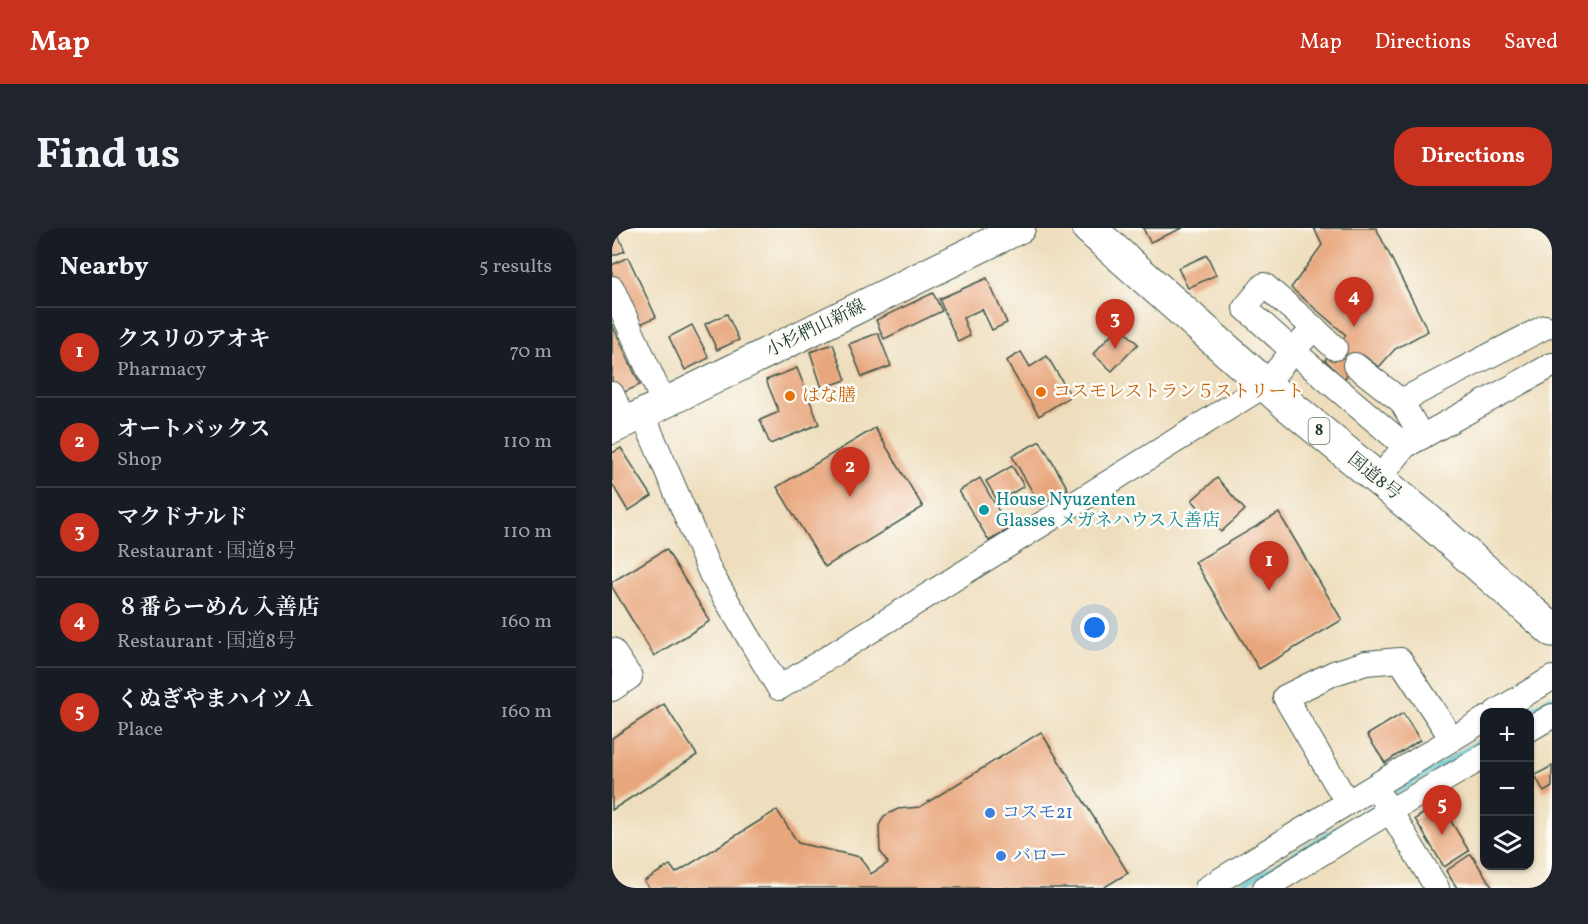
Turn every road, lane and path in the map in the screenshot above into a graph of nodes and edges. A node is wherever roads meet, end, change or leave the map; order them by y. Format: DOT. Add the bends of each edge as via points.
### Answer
graph roads {
  1 [pos="1020,228"];
  2 [pos="1089,228"];
  3 [pos="612,288"];
  4 [pos="1545,327"];
  5 [pos="1314,328"];
  6 [pos="1335,348"];
  7 [pos="1293,351"];
  8 [pos="1355,365"];
  9 [pos="1552,365"];
  10 [pos="1265,385"];
  11 [pos="612,394"];
  12 [pos="1401,401"];
  13 [pos="636,418"];
  14 [pos="1413,441"];
  15 [pos="1378,480"];
  16 [pos="1552,630"];
  17 [pos="612,650"];
  18 [pos="1552,678"];
  19 [pos="612,689"];
  20 [pos="1503,708"];
  21 [pos="1552,716"];
  22 [pos="1480,722"];
  23 [pos="1534,727"];
  24 [pos="1452,739"];
  25 [pos="1480,759"];
  26 [pos="1374,786"];
  27 [pos="1347,802"];
  28 [pos="1390,811"];
  29 [pos="1207,888"];
  30 [pos="1265,888"];
  31 [pos="1437,888"];
  1 -- 13 [label="main road, 小杉椚山新線"];
  2 -- 10 [label="highway, 国道8号 / 8"];
  3 -- 13 [label="street"];
  4 -- 12 [label="street"];
  5 -- 6 [label="street"];
  5 -- 7 [label="street"];
  5 -- 7 [label="street" via="1264,285 1245,308"];
  7 -- 10 [label="street"];
  7 -- 14 [label="street"];
  8 -- 12 [label="street"];
  9 -- 14 [label="street"];
  10 -- 13 [label="street" via="779,688 711,574"];
  10 -- 15 [label="highway, 国道8号 / 8"];
  11 -- 13 [label="street"];
  12 -- 14 [label="street"];
  14 -- 15 [label="street"];
  15 -- 16 [label="highway, 国道8号 / 8"];
  17 -- 19 [label="street" via="630,677"];
  18 -- 20 [label="street"];
  21 -- 23 [label="street"];
  22 -- 24 [label="street"];
  24 -- 26 [label="street"];
  24 -- 27 [label="street" via="1400,660 1366,663 1334,673 1285,697"];
  25 -- 28 [label="street"];
  26 -- 27 [label="street"];
  26 -- 28 [label="street"];
  27 -- 29 [label="street"];
  28 -- 30 [label="street"];
  28 -- 31 [label="street"];
}
